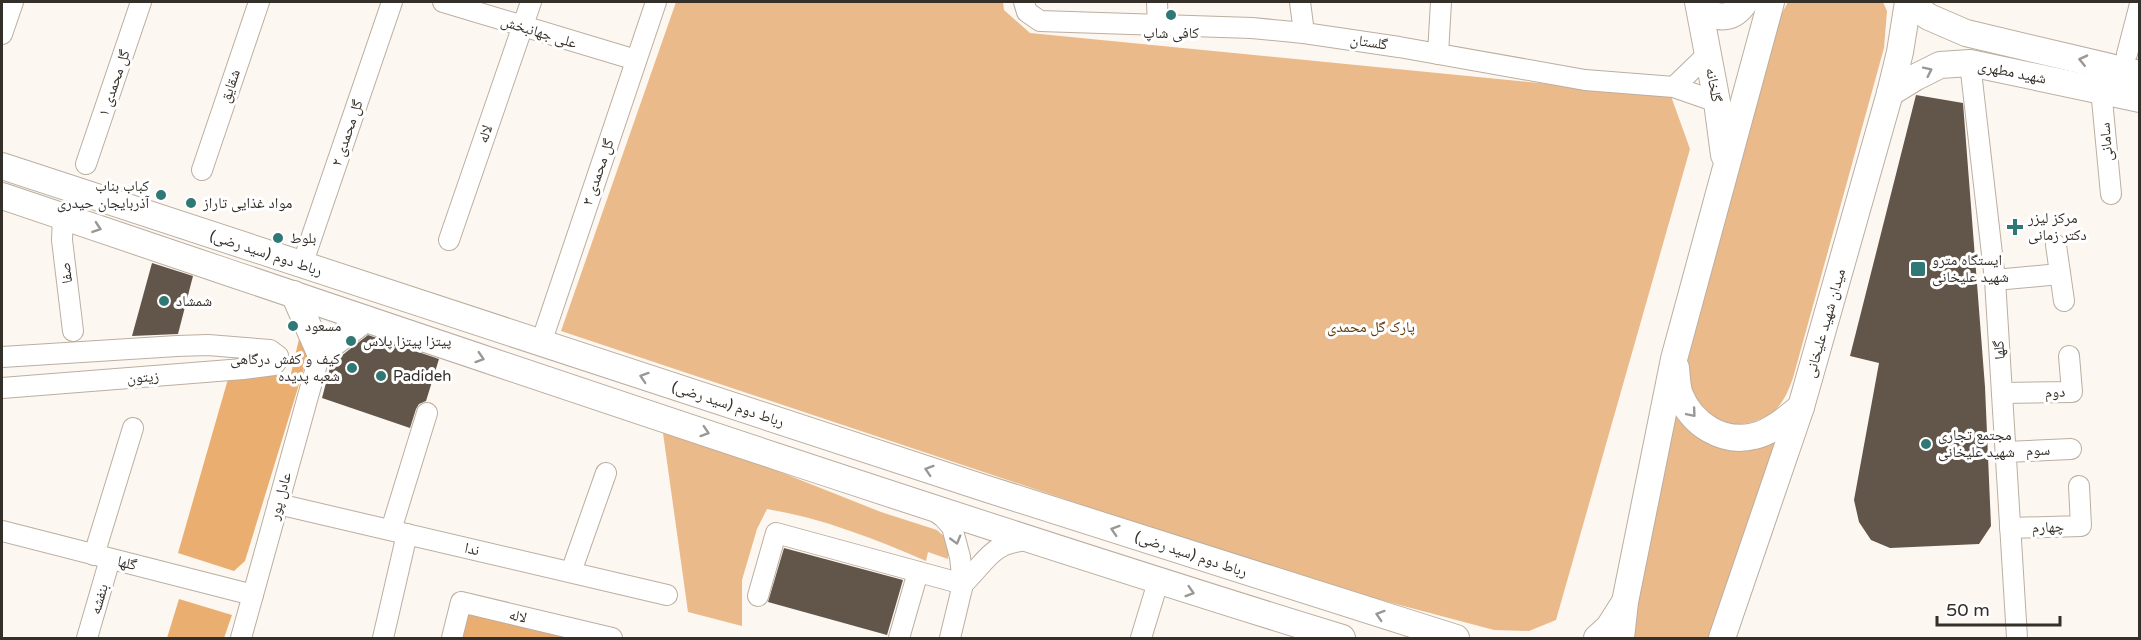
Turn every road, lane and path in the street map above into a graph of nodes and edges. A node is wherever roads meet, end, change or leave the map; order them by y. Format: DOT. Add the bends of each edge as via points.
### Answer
graph roads {
  1 [pos="13,2"];
  2 [pos="141,2"];
  3 [pos="259,2"];
  4 [pos="392,2"];
  5 [pos="443,2"];
  6 [pos="531,2"];
  7 [pos="656,2"];
  8 [pos="1024,2"];
  9 [pos="1157,2"];
  10 [pos="1300,2"];
  11 [pos="1441,2"];
  12 [pos="1745,2"];
  13 [pos="1771,2"];
  14 [pos="1908,2"];
  15 [pos="2139,4"];
  16 [pos="1700,6"];
  17 [pos="1158,25"];
  18 [pos="522,27"];
  19 [pos="1304,33"];
  20 [pos="2,34"];
  21 [pos="1438,54"];
  22 [pos="1708,54"];
  23 [pos="636,60"];
  24 [pos="1970,63"];
  25 [pos="2133,64"];
  26 [pos="1674,87"];
  27 [pos="2101,89"];
  28 [pos="1890,93"];
  29 [pos="2139,99"];
  30 [pos="1717,102"];
  31 [pos="86,164"];
  32 [pos="2,166"];
  33 [pos="1726,169"];
  34 [pos="202,170"];
  35 [pos="72,189"];
  36 [pos="2111,194"];
  37 [pos="2,196"];
  38 [pos="63,216"];
  39 [pos="449,240"];
  40 [pos="2056,245"];
  41 [pos="302,265"];
  42 [pos="2060,274"];
  43 [pos="1995,280"];
  44 [pos="294,294"];
  45 [pos="2064,301"];
  46 [pos="365,319"];
  47 [pos="73,331"];
  48 [pos="541,343"];
  49 [pos="320,353"];
  50 [pos="2069,356"];
  51 [pos="2,357"];
  52 [pos="1674,359"];
  53 [pos="2,388"];
  54 [pos="2002,393"];
  55 [pos="1801,407"];
  56 [pos="427,413"];
  57 [pos="133,428"];
  58 [pos="2071,449"];
  59 [pos="2006,452"];
  60 [pos="606,473"];
  61 [pos="2079,486"];
  62 [pos="278,504"];
  63 [pos="929,507"];
  64 [pos="2010,528"];
  65 [pos="2,531"];
  66 [pos="399,532"];
  67 [pos="1030,540"];
  68 [pos="102,557"];
  69 [pos="918,572"];
  70 [pos="571,573"];
  71 [pos="1158,582"];
  72 [pos="963,584"];
  73 [pos="253,595"];
  74 [pos="667,595"];
  75 [pos="758,596"];
  76 [pos="1625,602"];
  77 [pos="1300,632"];
  78 [pos="1427,634"];
  79 [pos="87,639"];
  80 [pos="241,639"];
  81 [pos="383,639"];
  82 [pos="452,639"];
  83 [pos="612,639"];
  84 [pos="899,639"];
  85 [pos="950,639"];
  86 [pos="1141,639"];
  87 [pos="1342,639"];
  88 [pos="1456,639"];
  89 [pos="1597,639"];
  90 [pos="1621,639"];
  91 [pos="1722,639"];
  92 [pos="2017,639"];
  1 -- 20 [label="street"];
  2 -- 31 [label="street, گل محمدی ۱"];
  3 -- 34 [label="street, شقایق"];
  4 -- 41 [label="street, گل محمدی ۲"];
  5 -- 18 [label="street, علی جهانبخش"];
  6 -- 18 [label="street, لاله"];
  7 -- 23 [label="street, گل محمدی ۳"];
  8 -- 17 [label="street, گلستان" via="1027,12 1040,21"];
  9 -- 17 [label="street"];
  10 -- 19 [label="street"];
  11 -- 21 [label="street"];
  12 -- 16 [label="main road" via="1732,15 1717,18"];
  13 -- 33 [label="main road"];
  25 -- 14 [label="main road, شهید مطهری, one-way" via="1966,33"];
  14 -- 28 [label="main road, میدان شهید علیخانی"];
  15 -- 25 [label="street"];
  16 -- 22 [label="main road, گلخانه"];
  17 -- 19 [label="street, گلستان"];
  18 -- 23 [label="street, علی جهانبخش"];
  18 -- 39 [label="street, لاله"];
  19 -- 21 [label="street, گلستان"];
  21 -- 26 [label="street, گلستان" via="1585,80"];
  22 -- 26 [label="street"];
  22 -- 30 [label="main road, گلخانه"];
  23 -- 48 [label="street, گل محمدی ۳"];
  24 -- 27 [label="main road, شهید مطهری"];
  28 -- 24 [label="main road, شهید مطهری, one-way" via="1940,65"];
  24 -- 43 [label="street, گلها"];
  26 -- 30 [label="street, گلستان"];
  27 -- 29 [label="main road, شهید مطهری"];
  27 -- 36 [label="street, سامانی"];
  28 -- 55 [label="main road, میدان شهید علیخانی"];
  30 -- 33 [label="main road, گلخانه"];
  32 -- 35 [label="main road, رباط دوم (سید رضی)"];
  33 -- 52 [label="main road"];
  35 -- 38 [label="main road"];
  35 -- 41 [label="main road, رباط دوم (سید رضی)"];
  37 -- 38 [label="main road, رباط دوم (سید رضی)"];
  38 -- 44 [label="main road, رباط دوم (سید رضی), one-way"];
  38 -- 47 [label="street, صفا" via="62,240"];
  40 -- 42 [label="street"];
  41 -- 48 [label="main road, رباط دوم (سید رضی)"];
  42 -- 43 [label="street"];
  42 -- 45 [label="street"];
  43 -- 54 [label="street, گلها"];
  44 -- 46 [label="main road, رباط دوم (سید رضی)"];
  44 -- 49 [label="main road"];
  46 -- 49 [label="main road"];
  46 -- 63 [label="main road, رباط دوم (سید رضی), one-way"];
  78 -- 48 [label="main road, رباط دوم (سید رضی), one-way"];
  49 -- 62 [label="street, عادل پور"];
  50 -- 54 [label="street, دوم" via="2072,392"];
  51 -- 53 [label="street, زیتون" via="208,345 270,350 278,356 274,365 243,369"];
  52 -- 55 [label="main road, one-way" via="1680,393 1689,413 1727,438 1755,436 1780,424"];
  52 -- 76 [label="main road"];
  54 -- 59 [label="street, گلها"];
  55 -- 91 [label="main road, میدان شهید علیخانی"];
  56 -- 66 [label="street"];
  57 -- 68 [label="street, بنفشه"];
  58 -- 59 [label="street, سوم"];
  59 -- 64 [label="street, گلها"];
  60 -- 70 [label="street"];
  61 -- 64 [label="street, چهارم" via="2081,526"];
  62 -- 66 [label="street, ندا"];
  62 -- 73 [label="street, عادل پور"];
  63 -- 67 [label="main road, رباط دوم (سید رضی)"];
  63 -- 72 [label="street, one-way" via="952,527"];
  64 -- 92 [label="street, گلها"];
  65 -- 68 [label="street, گلها"];
  66 -- 70 [label="street, ندا"];
  66 -- 81 [label="street"];
  67 -- 71 [label="main road, رباط دوم (سید رضی)"];
  67 -- 72 [label="street" via="998,547"];
  68 -- 73 [label="street, گلها"];
  68 -- 79 [label="street, بنفشه"];
  69 -- 72 [label="street"];
  69 -- 75 [label="street" via="776,533"];
  69 -- 84 [label="street"];
  70 -- 74 [label="street, ندا"];
  71 -- 77 [label="main road, رباط دوم (سید رضی), one-way"];
  71 -- 86 [label="street"];
  72 -- 85 [label="street"];
  73 -- 80 [label="street, عادل پور"];
  76 -- 89 [label="main road"];
  76 -- 90 [label="main road"];
  77 -- 87 [label="main road, رباط دوم (سید رضی)"];
  78 -- 88 [label="main road, رباط دوم (سید رضی)"];
  82 -- 83 [label="street, لاله" via="460,602"];
}
